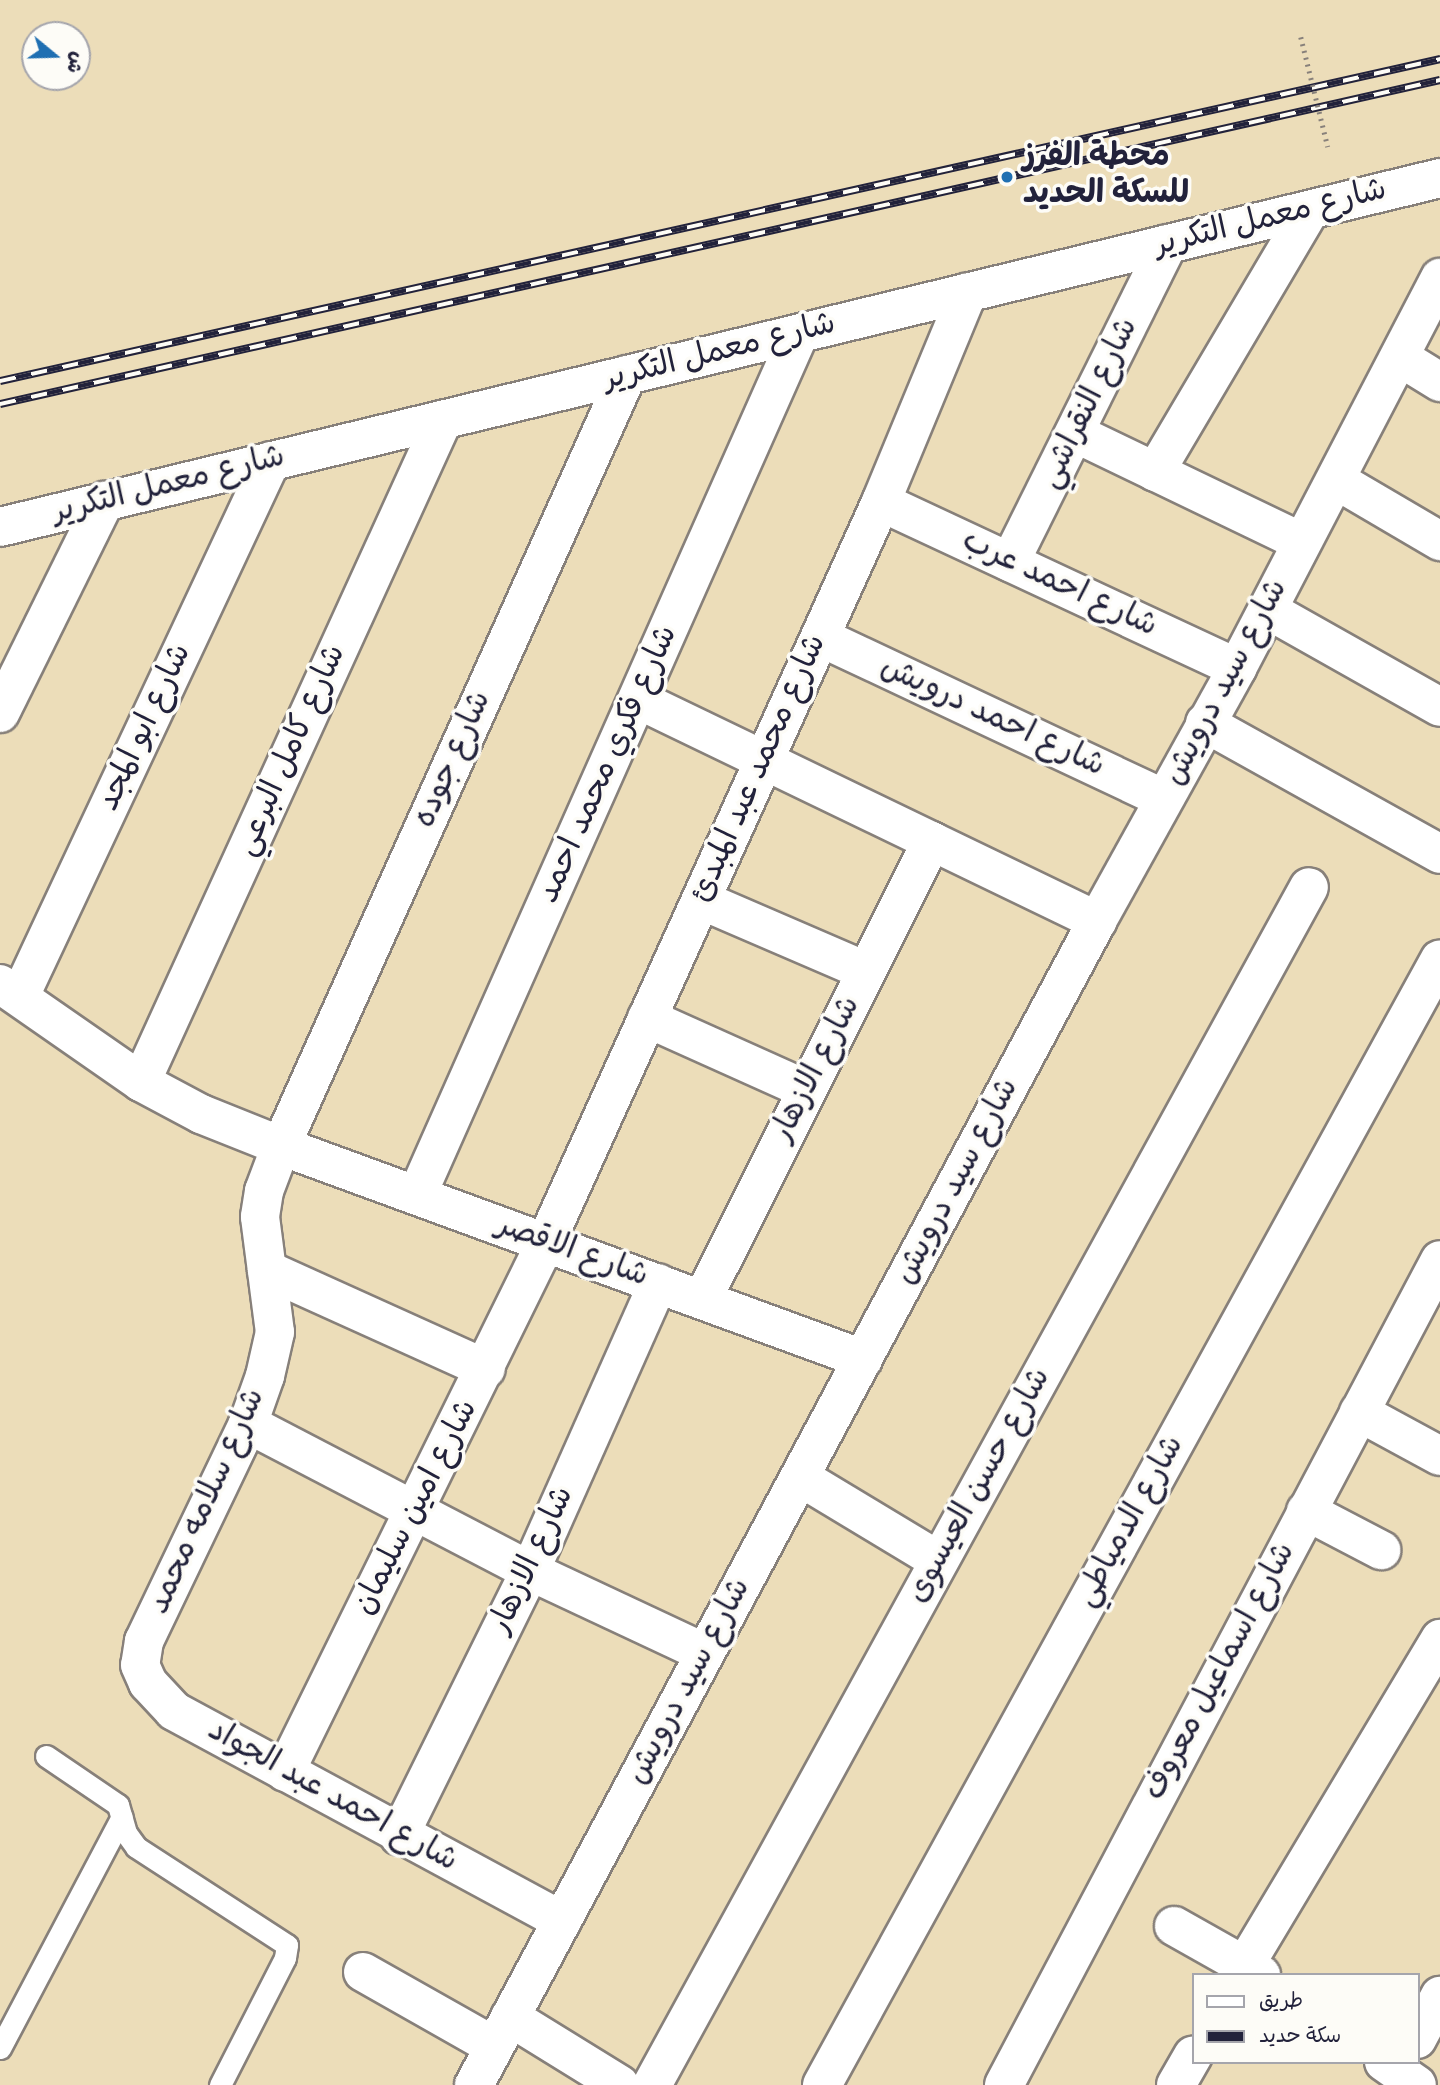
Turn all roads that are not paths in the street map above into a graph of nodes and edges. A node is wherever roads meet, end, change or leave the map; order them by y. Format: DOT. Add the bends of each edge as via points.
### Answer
graph roads {
  1 [pos="1440,178"];
  2 [pos="1310,210"];
  3 [pos="1168,244"];
  4 [pos="1440,278"];
  5 [pos="968,292"];
  6 [pos="799,334"];
  7 [pos="1401,358"];
  8 [pos="627,375"];
  9 [pos="1440,382"];
  10 [pos="443,420"];
  11 [pos="1077,434"];
  12 [pos="271,461"];
  13 [pos="1155,472"];
  14 [pos="1336,480"];
  15 [pos="105,501"];
  16 [pos="881,502"];
  17 [pos="0,527"];
  18 [pos="1440,541"];
  19 [pos="1301,542"];
  20 [pos="1010,562"];
  21 [pos="1268,610"];
  22 [pos="820,637"];
  23 [pos="1237,668"];
  24 [pos="639,700"];
  25 [pos="1440,707"];
  26 [pos="0,713"];
  27 [pos="1205,723"];
  28 [pos="763,762"];
  29 [pos="1164,799"];
  30 [pos="932,841"];
  31 [pos="1440,855"];
  32 [pos="1309,887"];
  33 [pos="701,901"];
  34 [pos="1097,921"];
  35 [pos="1440,960"];
  36 [pos="866,971"];
  37 [pos="10,990"];
  38 [pos="647,1018"];
  39 [pos="141,1082"];
  40 [pos="807,1090"];
  41 [pos="281,1146"];
  42 [pos="417,1195"];
  43 [pos="546,1242"];
  44 [pos="1440,1260"];
  45 [pos="267,1270"];
  46 [pos="658,1283"];
  47 [pos="702,1300"];
  48 [pos="1428,1312"];
  49 [pos="863,1359"];
  50 [pos="486,1369"];
  51 [pos="1359,1412"];
  52 [pos="248,1424"];
  53 [pos="1440,1456"];
  54 [pos="800,1477"];
  55 [pos="416,1509"];
  56 [pos="1306,1511"];
  57 [pos="1381,1550"];
  58 [pos="939,1561"];
  59 [pos="530,1571"];
  60 [pos="1440,1639"];
  61 [pos="145,1641"];
  62 [pos="705,1653"];
  63 [pos="46,1756"];
  64 [pos="285,1772"];
  65 [pos="122,1817"];
  66 [pos="399,1836"];
  67 [pos="562,1921"];
  68 [pos="1174,1926"];
  69 [pos="1249,1971"];
  70 [pos="363,1972"];
  71 [pos="1440,1996"];
  72 [pos="502,2032"];
  73 [pos="1419,2035"];
  74 [pos="0,2048"];
  75 [pos="1192,2057"];
  76 [pos="220,2085"];
  77 [pos="474,2085"];
  78 [pos="620,2085"];
  79 [pos="652,2085"];
  80 [pos="822,2085"];
  81 [pos="1004,2085"];
  82 [pos="1176,2085"];
  1 -- 2 [label="street, شارع معمل التكرير"];
  2 -- 3 [label="street, شارع معمل التكرير"];
  2 -- 13 [label="street"];
  3 -- 5 [label="street, شارع معمل التكرير"];
  3 -- 11 [label="street, شارع النقراشي"];
  4 -- 7 [label="street, شارع سيد درويش"];
  5 -- 6 [label="street, شارع معمل التكرير"];
  5 -- 16 [label="street, شارع محمد عبد المبدئ"];
  6 -- 8 [label="street, شارع معمل التكرير"];
  6 -- 24 [label="street, شارع فكري محمد احمد"];
  7 -- 9 [label="street"];
  7 -- 14 [label="street, شارع سيد درويش"];
  8 -- 10 [label="street, شارع معمل التكرير"];
  8 -- 41 [label="street, شارع جوده"];
  10 -- 12 [label="street, شارع معمل التكرير"];
  10 -- 39 [label="street, شارع كامل البرعي"];
  11 -- 13 [label="street"];
  11 -- 20 [label="street, شارع النقراشي"];
  12 -- 15 [label="street, شارع معمل التكرير"];
  12 -- 37 [label="street, شارع ابو المجد"];
  13 -- 19 [label="street"];
  14 -- 18 [label="street"];
  14 -- 19 [label="street, شارع سيد درويش"];
  15 -- 17 [label="street, شارع معمل التكرير"];
  15 -- 26 [label="street"];
  16 -- 20 [label="street, شارع احمد عرب"];
  16 -- 22 [label="street, شارع محمد عبد المبدئ"];
  19 -- 21 [label="street, شارع سيد درويش"];
  20 -- 23 [label="street, شارع احمد عرب"];
  21 -- 23 [label="street, شارع سيد درويش"];
  21 -- 25 [label="street"];
  22 -- 28 [label="street, شارع محمد عبد المبدئ"];
  22 -- 29 [label="street, شارع احمد درويش"];
  23 -- 27 [label="street, شارع سيد درويش"];
  24 -- 28 [label="street"];
  24 -- 42 [label="street, شارع فكري محمد احمد"];
  27 -- 29 [label="street, شارع سيد درويش"];
  27 -- 31 [label="street"];
  28 -- 30 [label="street"];
  28 -- 33 [label="street, شارع محمد عبد المبدئ"];
  29 -- 34 [label="street, شارع سيد درويش"];
  30 -- 34 [label="street"];
  30 -- 36 [label="street, شارع الازهار"];
  32 -- 58 [label="street, شارع حسن العيسوى"];
  33 -- 36 [label="street"];
  33 -- 38 [label="street, شارع محمد عبد المبدئ"];
  34 -- 49 [label="street, شارع سيد درويش"];
  35 -- 80 [label="street, شارع الدمياطي"];
  36 -- 40 [label="street, شارع الازهار"];
  37 -- 39 [label="street"];
  38 -- 40 [label="street"];
  38 -- 43 [label="street, شارع محمد عبد المبدئ"];
  39 -- 41 [label="street" via="201,1114"];
  40 -- 47 [label="street, شارع الازهار"];
  41 -- 42 [label="street, شارع الاقصر"];
  41 -- 45 [label="street, شارع سلامه محمد" via="264,1191 260,1217"];
  42 -- 43 [label="street, شارع الاقصر"];
  43 -- 46 [label="street, شارع الاقصر"];
  43 -- 50 [label="street, شارع امين سليمان"];
  44 -- 48 [label="street, شارع اسماعيل معروف"];
  45 -- 50 [label="street"];
  45 -- 52 [label="street, شارع سلامه محمد" via="275,1332"];
  46 -- 47 [label="street, شارع الاقصر"];
  46 -- 59 [label="street, شارع الازهار"];
  47 -- 49 [label="street, شارع الاقصر"];
  48 -- 51 [label="street, شارع اسماعيل معروف"];
  49 -- 54 [label="street, شارع سيد درويش"];
  50 -- 55 [label="street, شارع امين سليمان"];
  51 -- 53 [label="street"];
  51 -- 56 [label="street, شارع اسماعيل معروف"];
  52 -- 55 [label="street"];
  52 -- 61 [label="street, شارع سلامه محمد"];
  54 -- 58 [label="street"];
  54 -- 62 [label="street, شارع سيد درويش"];
  55 -- 59 [label="street"];
  55 -- 64 [label="street, شارع امين سليمان"];
  56 -- 57 [label="street"];
  56 -- 81 [label="street, شارع اسماعيل معروف"];
  58 -- 79 [label="street, شارع حسن العيسوى"];
  59 -- 62 [label="street"];
  59 -- 66 [label="street, شارع الازهار"];
  60 -- 69 [label="street"];
  61 -- 64 [label="street, شارع احمد عبد الجواد" via="140,1665 159,1698"];
  62 -- 67 [label="street, شارع سيد درويش"];
  63 -- 65 [label="lane" via="112,1799"];
  64 -- 66 [label="street, شارع احمد عبد الجواد"];
  65 -- 74 [label="lane"];
  65 -- 76 [label="lane" via="129,1841 136,1847 287,1945 285,1958"];
  66 -- 67 [label="street, شارع احمد عبد الجواد"];
  67 -- 72 [label="street, شارع سيد درويش"];
  68 -- 69 [label="street"];
  70 -- 72 [label="street"];
  71 -- 73 [label="street"];
  72 -- 77 [label="street, شارع سيد درويش"];
  72 -- 78 [label="street"];
  75 -- 82 [label="street"];
}
